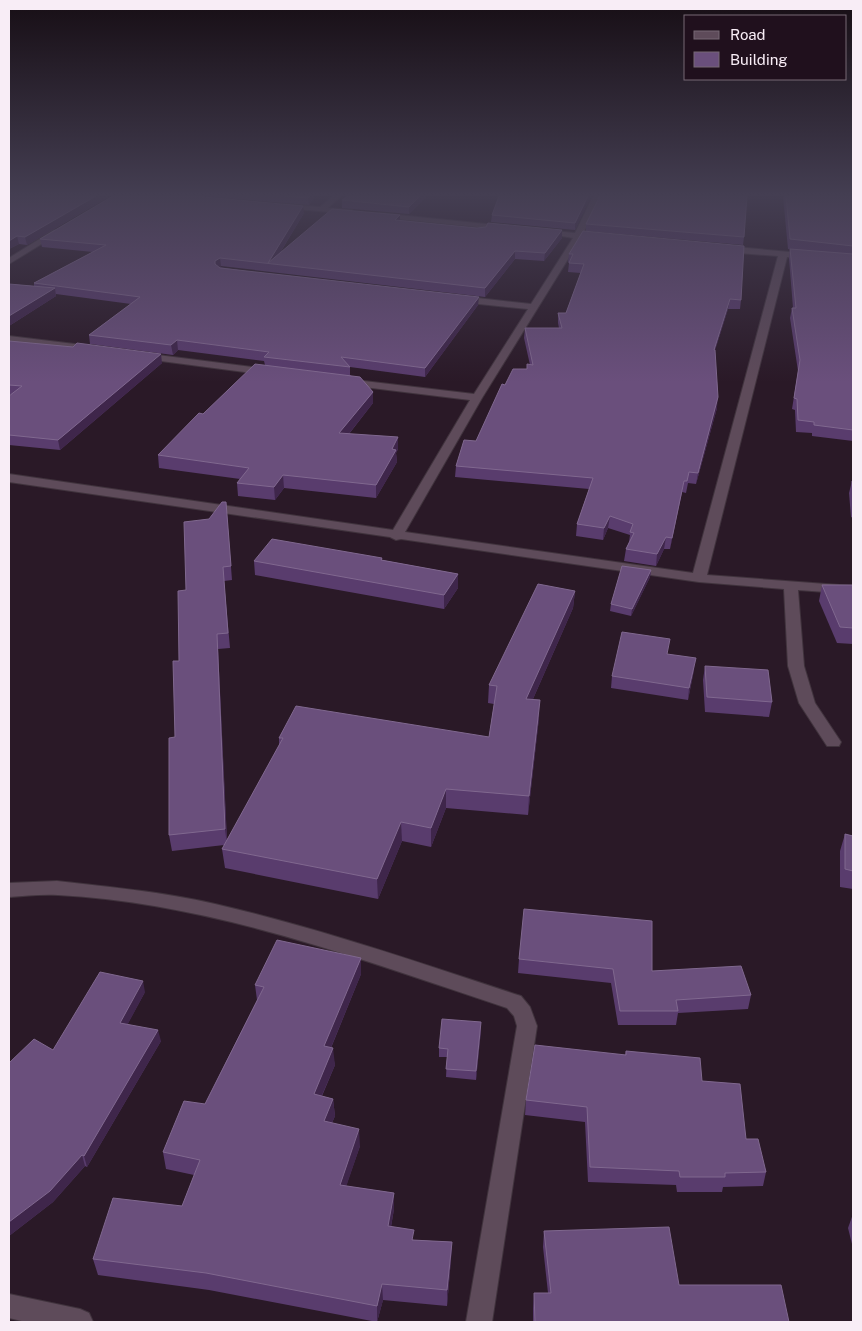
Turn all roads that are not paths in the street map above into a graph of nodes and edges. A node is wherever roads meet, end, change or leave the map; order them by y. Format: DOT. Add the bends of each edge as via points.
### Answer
graph roads {
  1 [pos="564,258"];
  2 [pos="782,258"];
  3 [pos="445,297"];
  4 [pos="533,307"];
  5 [pos="9,339"];
  6 [pos="106,351"];
  7 [pos="136,355"];
  8 [pos="282,374"];
  9 [pos="341,381"];
  10 [pos="477,398"];
  11 [pos="9,478"];
  12 [pos="396,536"];
  13 [pos="699,578"];
  14 [pos="792,584"];
  15 [pos="853,590"];
  16 [pos="833,742"];
  17 [pos="9,890"];
  18 [pos="9,1306"];
  19 [pos="80,1322"];
  20 [pos="479,1322"];
  1 -- 4 [label="street"];
  2 -- 13 [label="street"];
  3 -- 4 [label="street"];
  4 -- 10 [label="street"];
  5 -- 6 [label="street"];
  7 -- 8 [label="street"];
  9 -- 10 [label="street"];
  10 -- 12 [label="street"];
  11 -- 12 [label="street"];
  12 -- 13 [label="street"];
  13 -- 14 [label="street"];
  14 -- 15 [label="street"];
  14 -- 16 [label="street" via="796,666 807,702"];
  17 -- 20 [label="street" via="57,888 214,911 324,940 514,1002 523,1013 527,1026"];
  18 -- 19 [label="street"];
}
